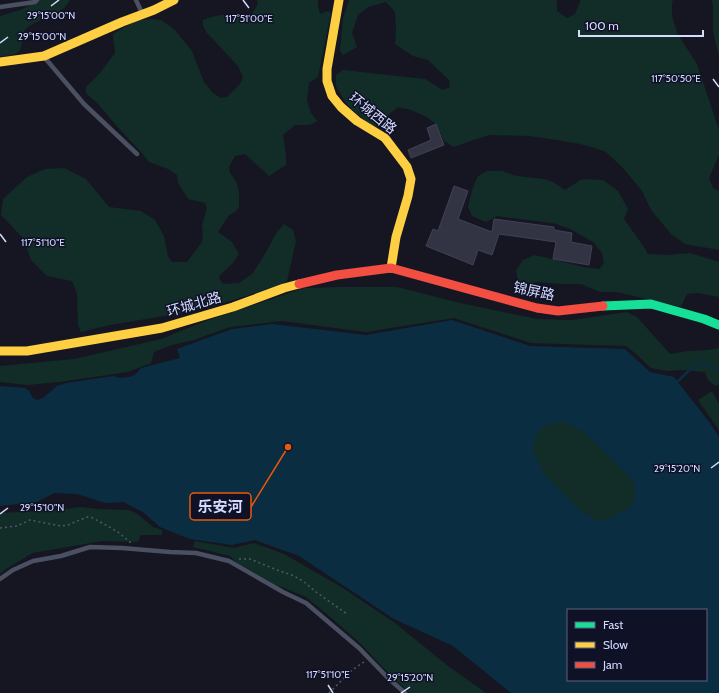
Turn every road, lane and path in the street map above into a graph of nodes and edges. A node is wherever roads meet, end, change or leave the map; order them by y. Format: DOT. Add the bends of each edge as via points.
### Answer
graph roads {
  1 [pos="37,0"];
  2 [pos="136,0"];
  3 [pos="174,0"];
  4 [pos="339,0"];
  5 [pos="0,7"];
  6 [pos="143,14"];
  7 [pos="44,56"];
  8 [pos="0,62"];
  9 [pos="137,154"];
  10 [pos="392,268"];
  11 [pos="719,324"];
  12 [pos="0,351"];
  13 [pos="0,528"];
  14 [pos="139,550"];
  15 [pos="229,561"];
  16 [pos="0,579"];
  17 [pos="348,614"];
  18 [pos="369,659"];
  19 [pos="329,693"];
  20 [pos="405,693"];
  1 -- 5 [label="lane"];
  2 -- 6 [label="lane"];
  3 -- 6 [label="street"];
  4 -- 10 [label="street, 环城西路" via="327,69 327,81 332,96 357,121 384,138 407,167 411,179 396,237"];
  6 -- 7 [label="street"];
  7 -- 8 [label="street"];
  7 -- 9 [label="lane" via="84,104"];
  10 -- 11 [label="street, 锦屏路" via="537,308 558,311 609,305 651,304"];
  10 -- 12 [label="street, 环城北路" via="337,274 284,288 233,307 162,328 27,351"];
  13 -- 14 [label="path" via="17,526 30,520 68,526 87,517 118,532"];
  14 -- 15 [label="lane" via="196,553"];
  14 -- 16 [label="lane" via="90,547 33,561"];
  15 -- 17 [label="path" via="250,559 292,575"];
  15 -- 18 [label="lane" via="306,603"];
  18 -- 19 [label="path" via="352,670"];
  18 -- 20 [label="lane"];
}
